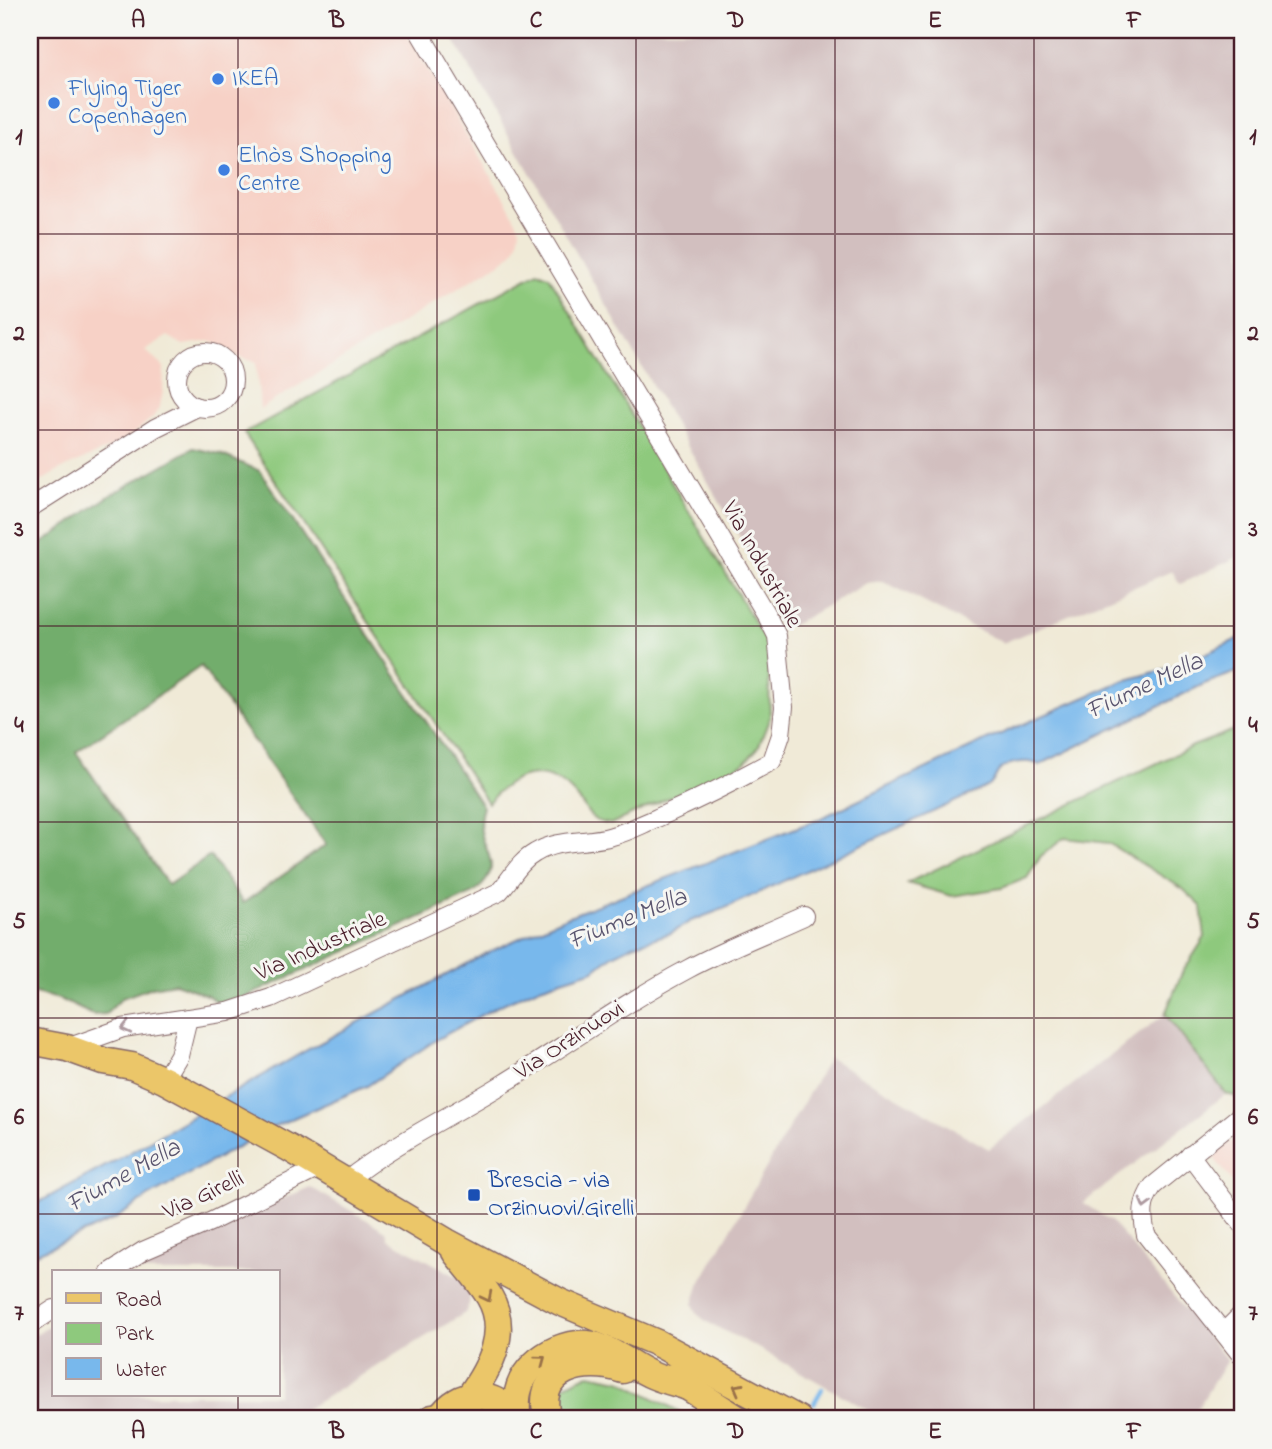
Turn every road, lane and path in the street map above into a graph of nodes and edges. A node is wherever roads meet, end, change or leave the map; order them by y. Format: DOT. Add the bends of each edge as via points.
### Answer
graph roads {
  1 [pos="418,30"];
  2 [pos="177,386"];
  3 [pos="197,407"];
  4 [pos="155,428"];
  5 [pos="30,508"];
  6 [pos="804,916"];
  7 [pos="188,1018"];
  8 [pos="30,1041"];
  9 [pos="67,1048"];
  10 [pos="164,1080"];
  11 [pos="1242,1114"];
  12 [pos="1190,1155"];
  13 [pos="319,1167"];
  14 [pos="346,1181"];
  15 [pos="1242,1224"];
  16 [pos="447,1242"];
  17 [pos="113,1270"];
  18 [pos="559,1303"];
  19 [pos="52,1310"];
  20 [pos="1242,1314"];
  21 [pos="30,1325"];
  22 [pos="1224,1332"];
  23 [pos="1242,1356"];
  24 [pos="685,1386"];
  25 [pos="469,1397"];
  26 [pos="437,1419"];
  27 [pos="517,1419"];
  28 [pos="548,1419"];
  29 [pos="738,1419"];
  30 [pos="799,1419"];
  1 -- 7 [label="street, Via Industriale" via="767,616 777,636 784,707 781,735 772,761 715,793 614,836 568,841 535,852 499,892 271,998 228,1012"];
  2 -- 3 [label="street" via="184,399"];
  2 -- 3 [label="street" via="178,370 188,356 206,351 223,358 232,373 228,396 211,407"];
  2 -- 4 [label="street"];
  3 -- 4 [label="street"];
  4 -- 5 [label="street"];
  6 -- 14 [label="street, Via Orzinuovi" via="686,970 379,1155"];
  7 -- 9 [label="street, Via Industriale, one-way" via="123,1028"];
  7 -- 10 [label="street" via="179,1055"];
  8 -- 9 [label="main road"];
  9 -- 10 [label="main road"];
  10 -- 13 [label="main road"];
  11 -- 12 [label="street"];
  12 -- 15 [label="street"];
  12 -- 22 [label="street, one-way" via="1144,1199 1146,1234"];
  13 -- 14 [label="main road"];
  13 -- 17 [label="street, Via Girelli" via="143,1251"];
  14 -- 16 [label="main road"];
  16 -- 18 [label="main road"];
  16 -- 25 [label="main road, one-way" via="490,1298 496,1321 493,1360"];
  18 -- 24 [label="main road"];
  30 -- 18 [label="main road, one-way" via="657,1343"];
  19 -- 21 [label="street"];
  20 -- 22 [label="street"];
  22 -- 23 [label="street"];
  27 -- 24 [label="main road, one-way" via="517,1393 523,1378 535,1363 566,1347 600,1347 654,1377"];
  24 -- 28 [label="main road" via="649,1382 606,1364 575,1366 563,1371 548,1390"];
  24 -- 29 [label="main road"];
  25 -- 26 [label="main road"];
  25 -- 27 [label="main road" via="497,1400"];
}
